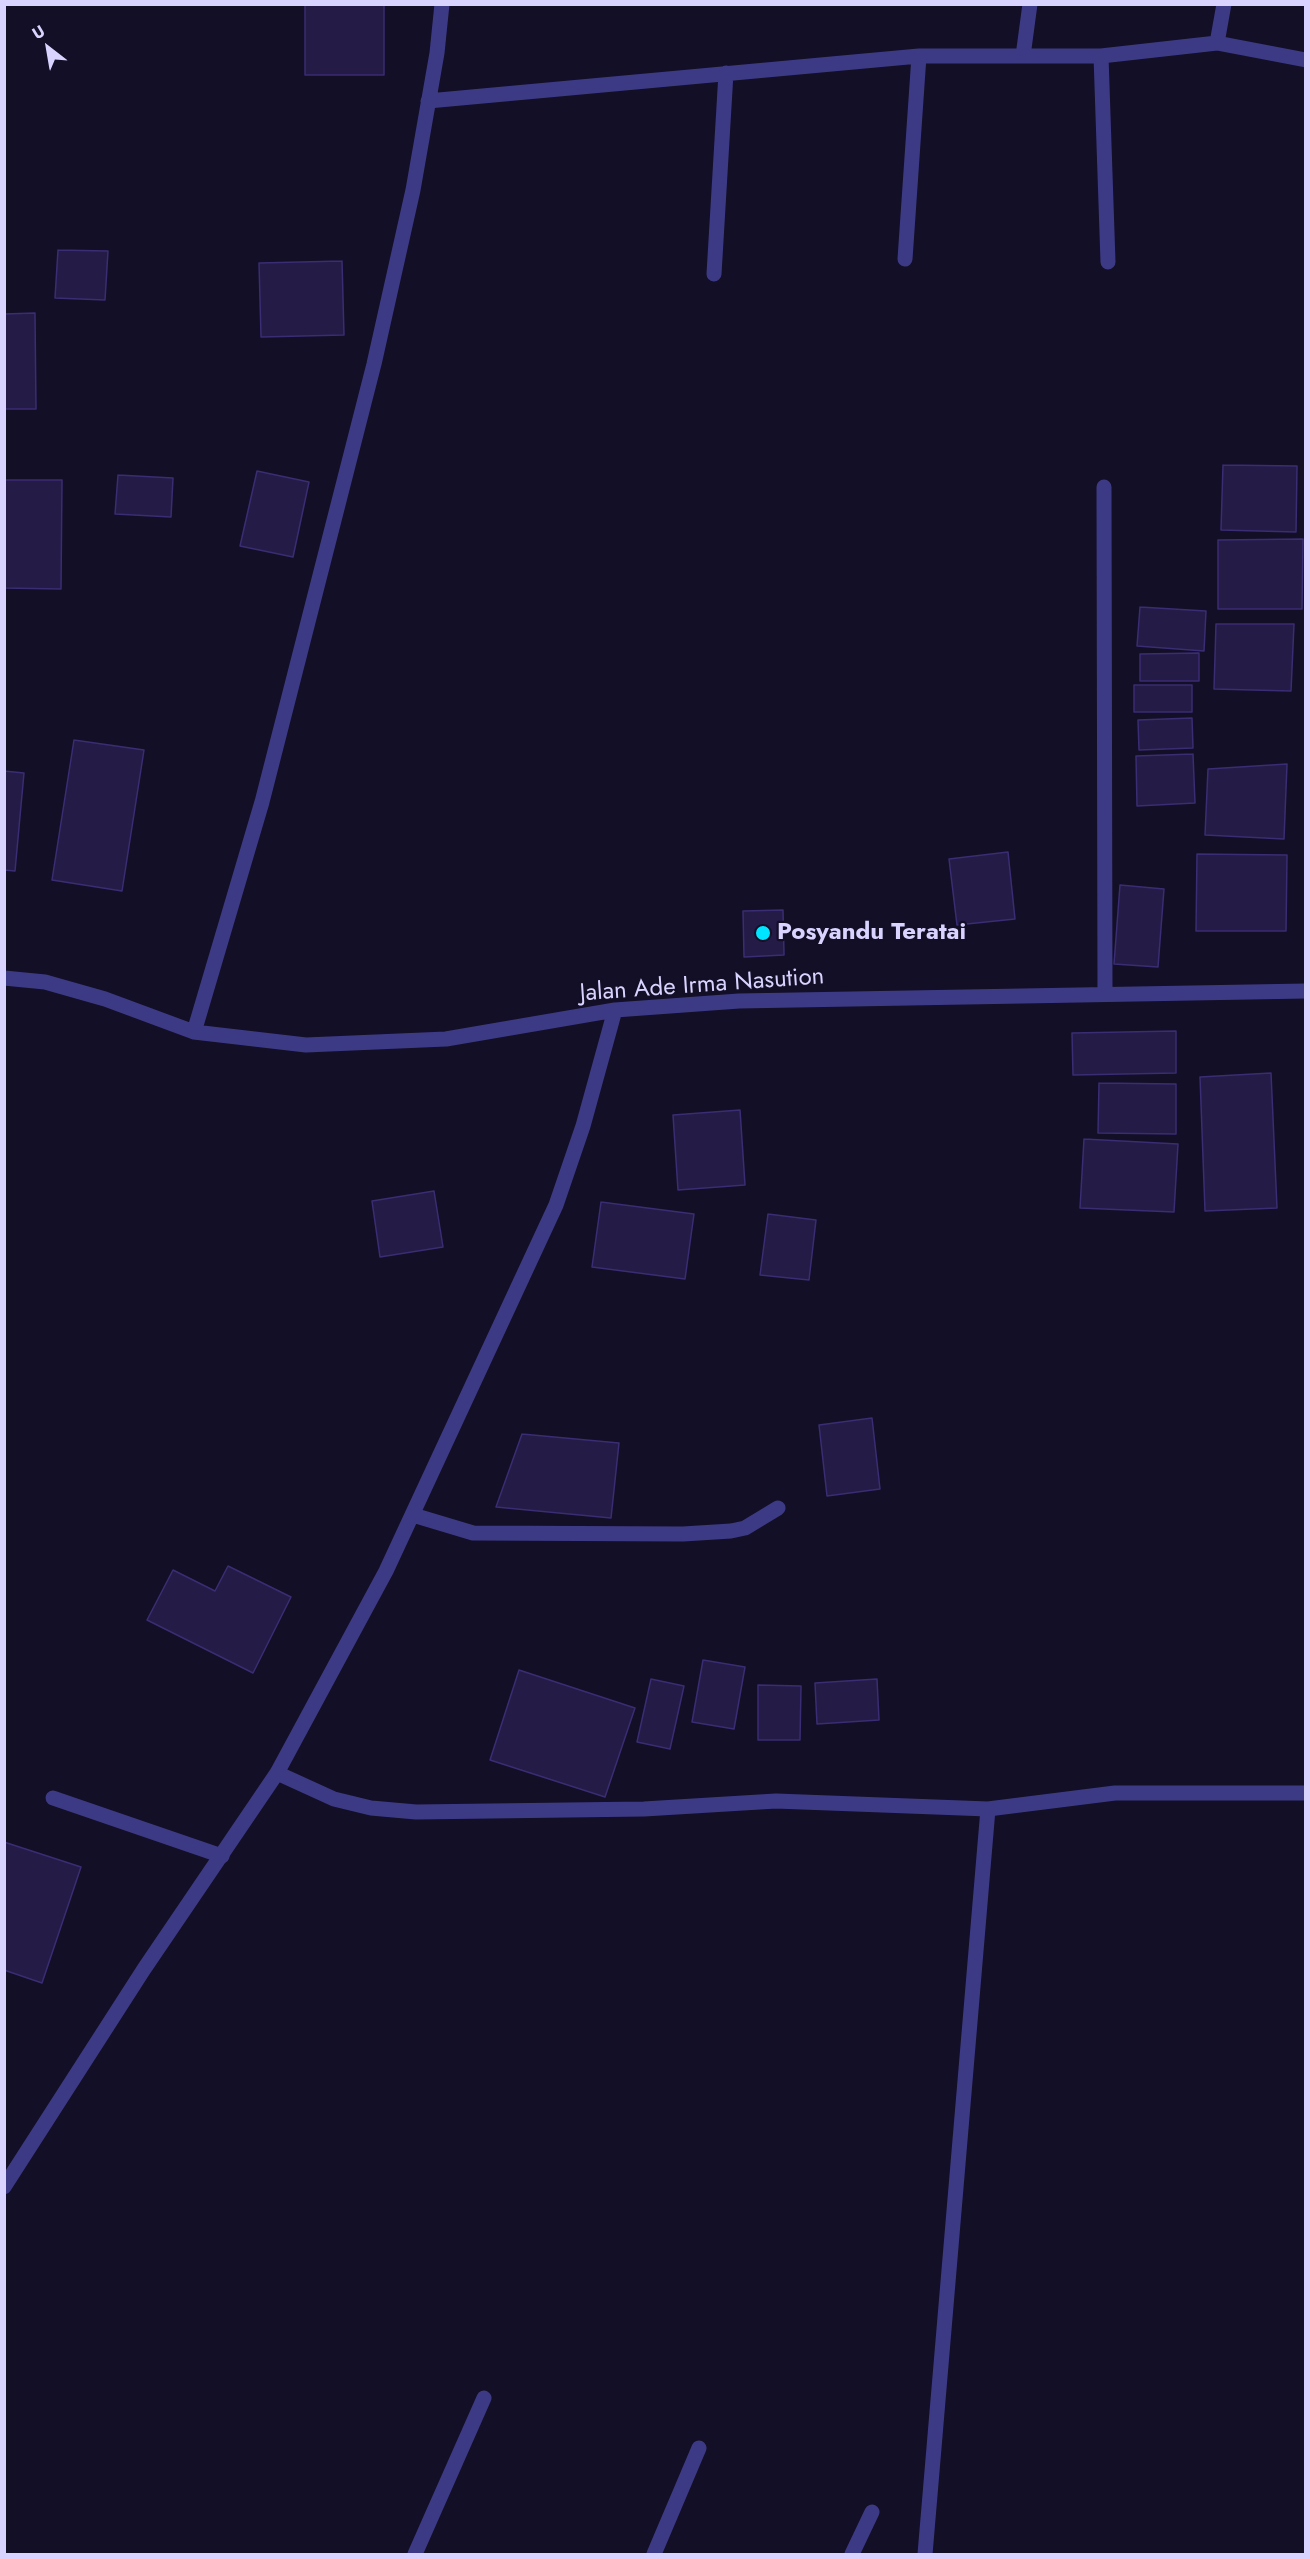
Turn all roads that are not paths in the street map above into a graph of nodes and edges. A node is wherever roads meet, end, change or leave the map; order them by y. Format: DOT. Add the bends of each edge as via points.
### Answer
graph roads {
  1 [pos="442,4"];
  2 [pos="1030,4"];
  3 [pos="1224,4"];
  4 [pos="1217,44"];
  5 [pos="919,56"];
  6 [pos="1023,56"];
  7 [pos="1101,56"];
  8 [pos="1305,60"];
  9 [pos="726,73"];
  10 [pos="428,100"];
  11 [pos="905,259"];
  12 [pos="1108,262"];
  13 [pos="714,274"];
  14 [pos="1104,487"];
  15 [pos="4,978"];
  16 [pos="1305,991"];
  17 [pos="1105,993"];
  18 [pos="615,1010"];
  19 [pos="194,1032"];
  20 [pos="778,1508"];
  21 [pos="413,1515"];
  22 [pos="277,1773"];
  23 [pos="1305,1793"];
  24 [pos="52,1798"];
  25 [pos="988,1809"];
  26 [pos="222,1856"];
  27 [pos="4,2187"];
  28 [pos="484,2398"];
  29 [pos="699,2448"];
  30 [pos="872,2512"];
  31 [pos="416,2554"];
  32 [pos="654,2554"];
  33 [pos="852,2554"];
  34 [pos="925,2554"];
  1 -- 10 [label="street"];
  2 -- 6 [label="street"];
  3 -- 4 [label="street"];
  4 -- 7 [label="street"];
  4 -- 8 [label="street"];
  5 -- 6 [label="street"];
  5 -- 9 [label="street"];
  5 -- 11 [label="street"];
  6 -- 7 [label="street"];
  7 -- 12 [label="street"];
  9 -- 10 [label="street"];
  9 -- 13 [label="street"];
  10 -- 19 [label="street" via="413,190 374,364 262,802"];
  14 -- 17 [label="street"];
  15 -- 19 [label="street, Jalan Ade Irma Nasution" via="45,981"];
  16 -- 17 [label="street, Jalan Ade Irma Nasution"];
  17 -- 18 [label="street, Jalan Ade Irma Nasution" via="739,1001"];
  18 -- 19 [label="street, Jalan Ade Irma Nasution" via="446,1039 306,1046"];
  18 -- 21 [label="street" via="556,1205"];
  20 -- 21 [label="street" via="731,1532 683,1534 473,1533"];
  21 -- 22 [label="street"];
  22 -- 25 [label="street" via="334,1799 371,1808 416,1812 644,1809 776,1801"];
  22 -- 26 [label="street"];
  23 -- 25 [label="street" via="1115,1793"];
  24 -- 26 [label="street"];
  25 -- 34 [label="street"];
  26 -- 27 [label="street"];
  28 -- 31 [label="street"];
  29 -- 32 [label="street"];
  30 -- 33 [label="street"];
}
